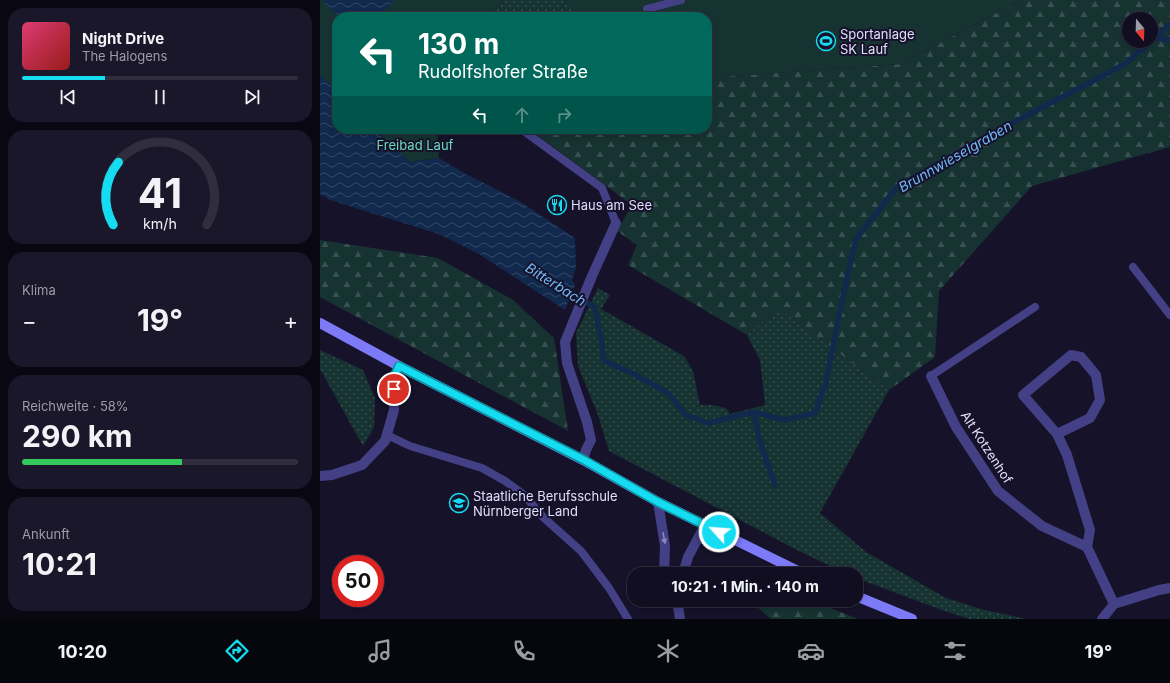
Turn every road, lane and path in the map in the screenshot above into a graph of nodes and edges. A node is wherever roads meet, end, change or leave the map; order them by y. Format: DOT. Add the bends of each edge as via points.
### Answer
graph roads {
  1 [pos="681,0"];
  2 [pos="648,9"];
  3 [pos="528,134"];
  4 [pos="616,223"];
  5 [pos="1132,267"];
  6 [pos="1035,307"];
  7 [pos="1170,315"];
  8 [pos="320,323"];
  9 [pos="399,366"];
  10 [pos="931,376"];
  11 [pos="1057,434"];
  12 [pos="387,435"];
  13 [pos="584,460"];
  14 [pos="320,476"];
  15 [pos="658,502"];
  16 [pos="705,525"];
  17 [pos="1087,547"];
  18 [pos="664,567"];
  19 [pos="686,567"];
  20 [pos="790,567"];
  21 [pos="1170,588"];
  22 [pos="863,599"];
  23 [pos="1114,604"];
  24 [pos="678,607"];
  25 [pos="628,619"];
  26 [pos="680,619"];
  27 [pos="912,619"];
  28 [pos="1102,619"];
  1 -- 2 [label="lane"];
  3 -- 4 [label="lane" via="602,188"];
  4 -- 13 [label="street" via="565,342 567,363 591,440"];
  5 -- 7 [label="lane"];
  6 -- 10 [label="lane"];
  8 -- 9 [label="main road"];
  9 -- 12 [label="street" via="394,378 394,410"];
  9 -- 13 [label="main road"];
  10 -- 17 [label="street, Alt Kotzenhof" via="956,427 998,491 1042,526"];
  11 -- 11 [label="street" via="1023,395 1071,355 1081,357 1096,375 1100,400 1090,418"];
  11 -- 17 [label="street" via="1067,455 1090,530"];
  12 -- 14 [label="street" via="385,441 362,465 332,475"];
  12 -- 25 [label="lane" via="410,446 482,468 523,494 544,518 581,551"];
  13 -- 15 [label="main road"];
  15 -- 16 [label="main road"];
  15 -- 18 [label="street, one-way" via="665,546"];
  16 -- 19 [label="street"];
  16 -- 20 [label="main road"];
  17 -- 23 [label="street"];
  21 -- 23 [label="street"];
  22 -- 27 [label="main road"];
  23 -- 28 [label="street"];
  24 -- 26 [label="street"];
}
